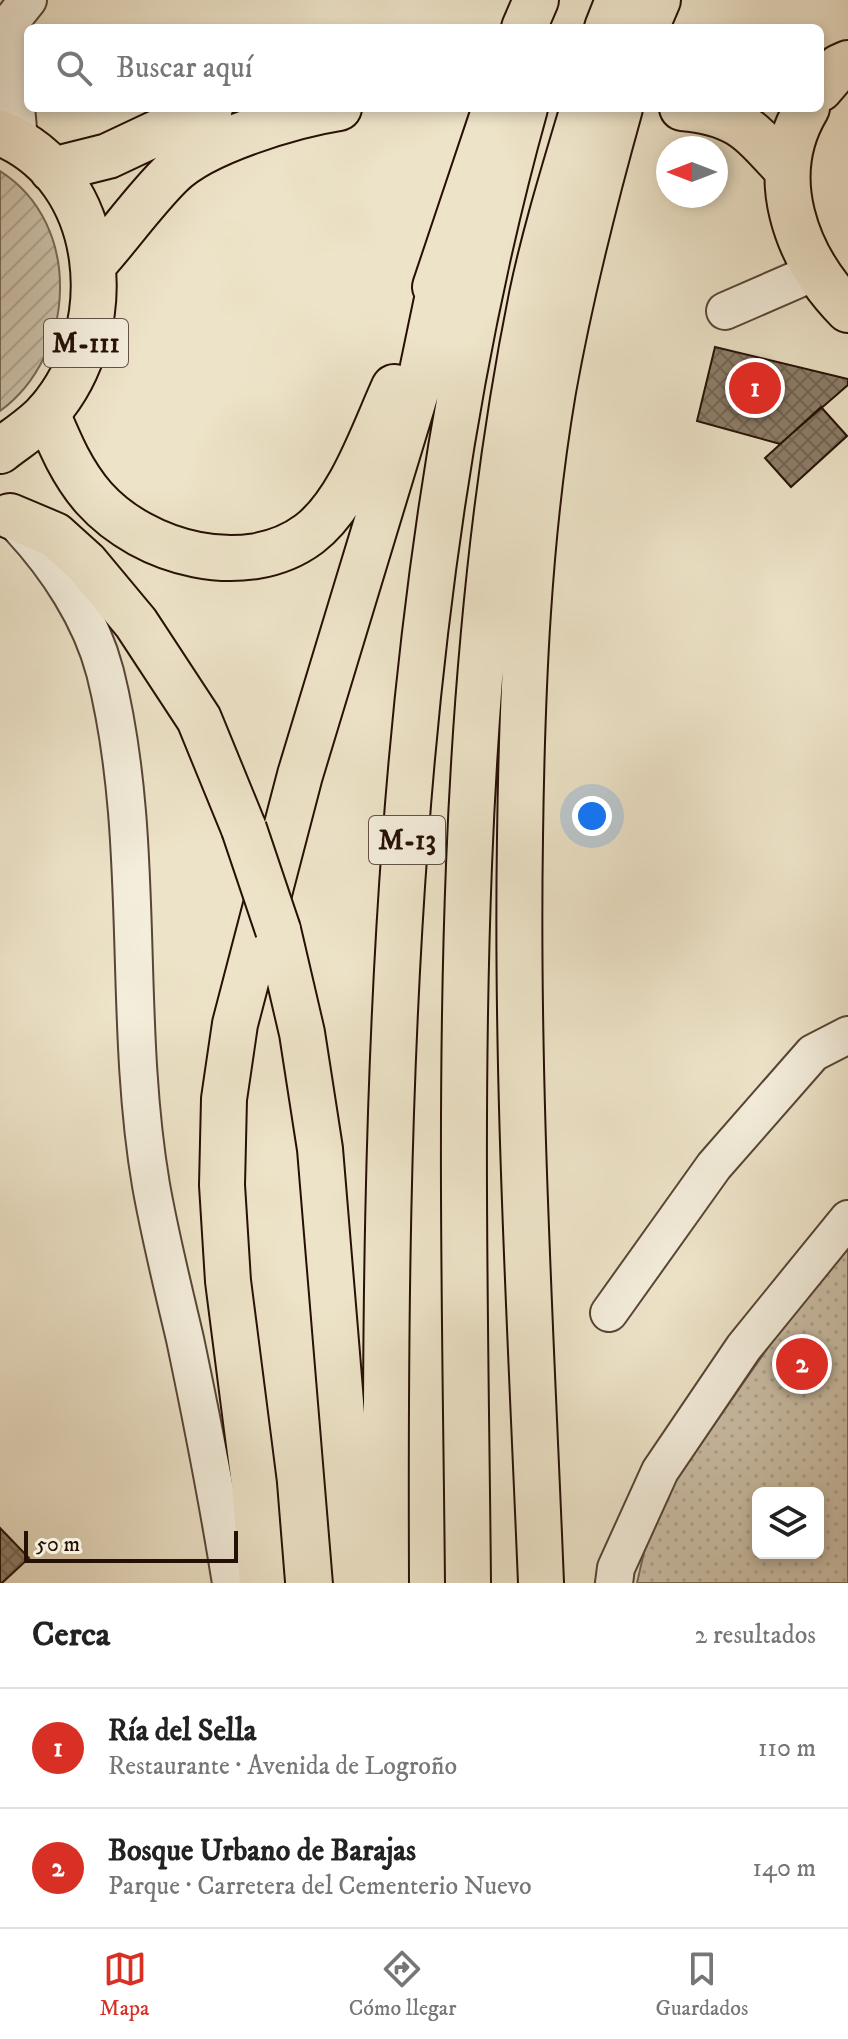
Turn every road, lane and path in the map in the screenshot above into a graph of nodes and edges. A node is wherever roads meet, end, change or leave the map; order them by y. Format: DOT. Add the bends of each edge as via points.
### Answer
graph roads {
  1 [pos="536,0"];
  2 [pos="562,0"];
  3 [pos="618,0"];
  4 [pos="658,0"];
  5 [pos="12,21"];
  6 [pos="526,24"];
  7 [pos="553,24"];
  8 [pos="609,24"];
  9 [pos="648,24"];
  10 [pos="202,112"];
  11 [pos="311,112"];
  12 [pos="494,112"];
  13 [pos="524,112"];
  14 [pos="582,112"];
  15 [pos="619,112"];
  16 [pos="709,112"];
  17 [pos="805,112"];
  18 [pos="9,136"];
  19 [pos="786,169"];
  20 [pos="52,170"];
  21 [pos="445,261"];
  22 [pos="94,264"];
  23 [pos="817,271"];
  24 [pos="848,310"];
  25 [pos="725,311"];
  26 [pos="47,413"];
  27 [pos="0,451"];
  28 [pos="5,514"];
  29 [pos="848,1035"];
  30 [pos="848,1219"];
  31 [pos="609,1313"];
  32 [pos="231,1583"];
  33 [pos="262,1583"];
  34 [pos="356,1583"];
  35 [pos="386,1583"];
  36 [pos="468,1583"];
  37 [pos="541,1583"];
  38 [pos="614,1583"];
  1 -- 6 [label="main road"];
  2 -- 7 [label="main road"];
  3 -- 8 [label="main road"];
  4 -- 9 [label="main road"];
  5 -- 18 [label="street"];
  10 -- 20 [label="main road" via="108,156"];
  11 -- 22 [label="main road" via="232,138 172,172"];
  12 -- 21 [label="main road"];
  13 -- 35 [label="main road, M-13" via="478,290 453,431 409,812 386,1204"];
  14 -- 36 [label="main road, M-13" via="533,294 499,507 475,746 465,1211"];
  15 -- 37 [label="main road" via="553,391 521,713 521,1172"];
  16 -- 19 [label="main road" via="746,125"];
  17 -- 19 [label="main road" via="794,130"];
  18 -- 20 [label="main road, M-111"];
  19 -- 23 [label="main road" via="799,238"];
  20 -- 22 [label="main road, M-111" via="79,207"];
  21 -- 26 [label="main road" via="347,490 311,533 273,554 197,556 124,525 76,476"];
  21 -- 33 [label="main road" via="421,376 300,775 235,1024 224,1099 228,1281"];
  22 -- 26 [label="main road, M-111" via="95,304 87,342"];
  23 -- 24 [label="main road"];
  23 -- 25 [label="street"];
  26 -- 27 [label="main road, M-111"];
  28 -- 32 [label="street" via="51,560 104,669 124,770 136,1065 151,1185 213,1473"];
  28 -- 34 [label="main road, bridge" via="55,535 136,623 199,719 278,930 302,1033 320,1149"];
  29 -- 31 [label="street" via="813,1053 714,1166"];
  30 -- 38 [label="street" via="744,1347 660,1471"];
}
